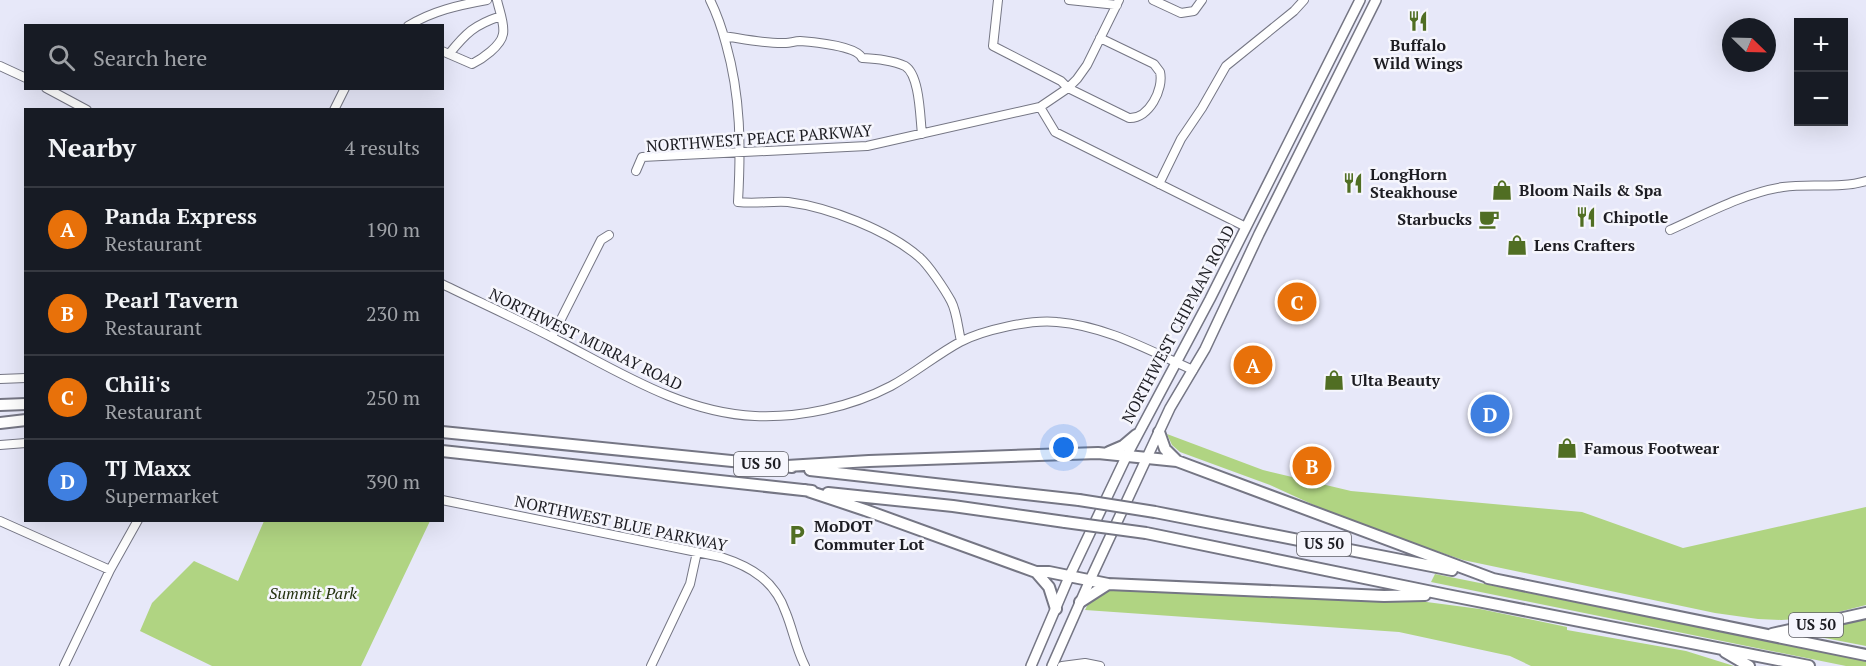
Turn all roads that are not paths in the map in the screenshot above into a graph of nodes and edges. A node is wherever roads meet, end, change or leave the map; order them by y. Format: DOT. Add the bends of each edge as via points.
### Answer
graph roads {
  1 [pos="487,0"];
  2 [pos="497,0"];
  3 [pos="710,0"];
  4 [pos="998,0"];
  5 [pos="1069,0"];
  6 [pos="1152,0"];
  7 [pos="1202,0"];
  8 [pos="1304,0"];
  9 [pos="1360,0"];
  10 [pos="1376,0"];
  11 [pos="1118,2"];
  12 [pos="449,3"];
  13 [pos="501,16"];
  14 [pos="422,22"];
  15 [pos="724,36"];
  16 [pos="1100,38"];
  17 [pos="446,52"];
  18 [pos="0,66"];
  19 [pos="24,77"];
  20 [pos="1068,88"];
  21 [pos="49,90"];
  22 [pos="344,90"];
  23 [pos="1040,107"];
  24 [pos="83,108"];
  25 [pos="335,108"];
  26 [pos="922,134"];
  27 [pos="740,152"];
  28 [pos="636,171"];
  29 [pos="1866,181"];
  30 [pos="1159,184"];
  31 [pos="1246,227"];
  32 [pos="1670,230"];
  33 [pos="609,235"];
  34 [pos="1247,259"];
  35 [pos="444,285"];
  36 [pos="552,337"];
  37 [pos="961,341"];
  38 [pos="1176,363"];
  39 [pos="1194,370"];
  40 [pos="24,378"];
  41 [pos="0,379"];
  42 [pos="24,404"];
  43 [pos="0,405"];
  44 [pos="24,420"];
  45 [pos="0,423"];
  46 [pos="444,432"];
  47 [pos="1159,432"];
  48 [pos="1136,435"];
  49 [pos="24,443"];
  50 [pos="0,445"];
  51 [pos="444,451"];
  52 [pos="1107,453"];
  53 [pos="1127,455"];
  54 [pos="1147,458"];
  55 [pos="1177,461"];
  56 [pos="787,466"];
  57 [pos="805,490"];
  58 [pos="444,500"];
  59 [pos="0,521"];
  60 [pos="137,522"];
  61 [pos="697,552"];
  62 [pos="110,570"];
  63 [pos="1036,572"];
  64 [pos="1069,577"];
  65 [pos="1493,579"];
  66 [pos="1090,580"];
  67 [pos="1108,584"];
  68 [pos="1447,595"];
  69 [pos="1080,602"];
  70 [pos="1056,609"];
  71 [pos="1866,613"];
  72 [pos="1766,635"];
  73 [pos="1714,646"];
  74 [pos="1866,655"];
  75 [pos="64,666"];
  76 [pos="651,666"];
  77 [pos="805,666"];
  78 [pos="1031,666"];
  79 [pos="1052,666"];
  80 [pos="1062,666"];
  81 [pos="1100,666"];
  82 [pos="1749,666"];
  83 [pos="1809,666"];
  1 -- 12 [label="street"];
  2 -- 13 [label="street"];
  3 -- 15 [label="street"];
  4 -- 20 [label="street" via="993,46 1062,81"];
  5 -- 11 [label="street"];
  6 -- 7 [label="street" via="1181,13 1194,11"];
  8 -- 30 [label="street" via="1226,66 1181,139"];
  9 -- 31 [label="main road, NORTHWEST CHIPMAN ROAD"];
  10 -- 34 [label="main road, NORTHWEST CHIPMAN ROAD"];
  11 -- 16 [label="street, NORTHWEST PEACE PARKWAY"];
  12 -- 14 [label="street"];
  13 -- 17 [label="street" via="480,23"];
  13 -- 17 [label="street" via="500,41 479,61 472,64"];
  15 -- 26 [label="street" via="820,44 852,50 862,58 905,66 912,72 916,86"];
  15 -- 27 [label="street" via="734,72"];
  16 -- 20 [label="street, NORTHWEST PEACE PARKWAY"];
  16 -- 20 [label="street" via="1158,68 1160,86 1148,110 1140,117 1129,118"];
  18 -- 19 [label="street"];
  20 -- 23 [label="street, NORTHWEST PEACE PARKWAY"];
  21 -- 24 [label="street"];
  22 -- 25 [label="street"];
  23 -- 26 [label="street, NORTHWEST PEACE PARKWAY"];
  23 -- 30 [label="street" via="1055,132"];
  26 -- 27 [label="street, NORTHWEST PEACE PARKWAY" via="867,146"];
  27 -- 28 [label="street, NORTHWEST PEACE PARKWAY" via="642,157"];
  27 -- 37 [label="street" via="738,202 787,202 811,207 865,223 898,243 920,257 952,303"];
  29 -- 32 [label="street" via="1759,192"];
  30 -- 31 [label="street"];
  31 -- 34 [label="main road"];
  31 -- 38 [label="main road, NORTHWEST CHIPMAN ROAD"];
  33 -- 36 [label="street" via="601,240"];
  34 -- 39 [label="main road, NORTHWEST CHIPMAN ROAD"];
  35 -- 36 [label="street, NORTHWEST MURRAY ROAD"];
  36 -- 37 [label="street, NORTHWEST MURRAY ROAD" via="668,396 728,413 756,416 817,411 863,399 893,385"];
  37 -- 38 [label="street, NORTHWEST MURRAY ROAD" via="1003,327 1054,321 1110,333"];
  38 -- 39 [label="street, NORTHWEST MURRAY ROAD"];
  38 -- 48 [label="main road, NORTHWEST CHIPMAN ROAD"];
  39 -- 47 [label="main road, NORTHWEST CHIPMAN ROAD"];
  40 -- 41 [label="street"];
  42 -- 43 [label="highway"];
  44 -- 45 [label="highway"];
  46 -- 56 [label="highway, US 50"];
  47 -- 54 [label="main road, NORTHWEST CHIPMAN ROAD"];
  47 -- 55 [label="highway" via="1165,449"];
  48 -- 52 [label="highway"];
  48 -- 53 [label="main road, NORTHWEST CHIPMAN ROAD"];
  49 -- 50 [label="street"];
  51 -- 57 [label="highway, US 50"];
  52 -- 53 [label="highway"];
  52 -- 56 [label="highway"];
  53 -- 54 [label="highway"];
  53 -- 64 [label="main road, NORTHWEST CHIPMAN ROAD"];
  54 -- 55 [label="highway"];
  54 -- 66 [label="main road, NORTHWEST CHIPMAN ROAD"];
  55 -- 65 [label="highway"];
  56 -- 65 [label="highway, US 50, bridge" via="1155,512"];
  57 -- 63 [label="highway"];
  57 -- 68 [label="highway, US 50, bridge" via="1146,533"];
  58 -- 61 [label="street, NORTHWEST BLUE PARKWAY"];
  59 -- 62 [label="street"];
  60 -- 62 [label="street"];
  61 -- 76 [label="street" via="690,584"];
  61 -- 77 [label="street, NORTHWEST BLUE PARKWAY" via="737,562 764,578 786,610"];
  62 -- 75 [label="street"];
  63 -- 64 [label="highway"];
  63 -- 70 [label="highway" via="1049,587"];
  64 -- 66 [label="highway"];
  64 -- 70 [label="main road, NORTHWEST CHIPMAN ROAD"];
  65 -- 72 [label="highway, US 50"];
  66 -- 67 [label="highway"];
  66 -- 69 [label="main road, NORTHWEST CHIPMAN ROAD"];
  67 -- 68 [label="highway" via="1384,596"];
  67 -- 69 [label="highway"];
  68 -- 73 [label="highway, US 50"];
  69 -- 79 [label="main road, NORTHWEST CHIPMAN ROAD"];
  70 -- 78 [label="main road, NORTHWEST CHIPMAN ROAD"];
  71 -- 72 [label="highway, US 50"];
  72 -- 74 [label="highway"];
  73 -- 82 [label="highway"];
  73 -- 83 [label="highway, US 50"];
  80 -- 81 [label="street"];
}
